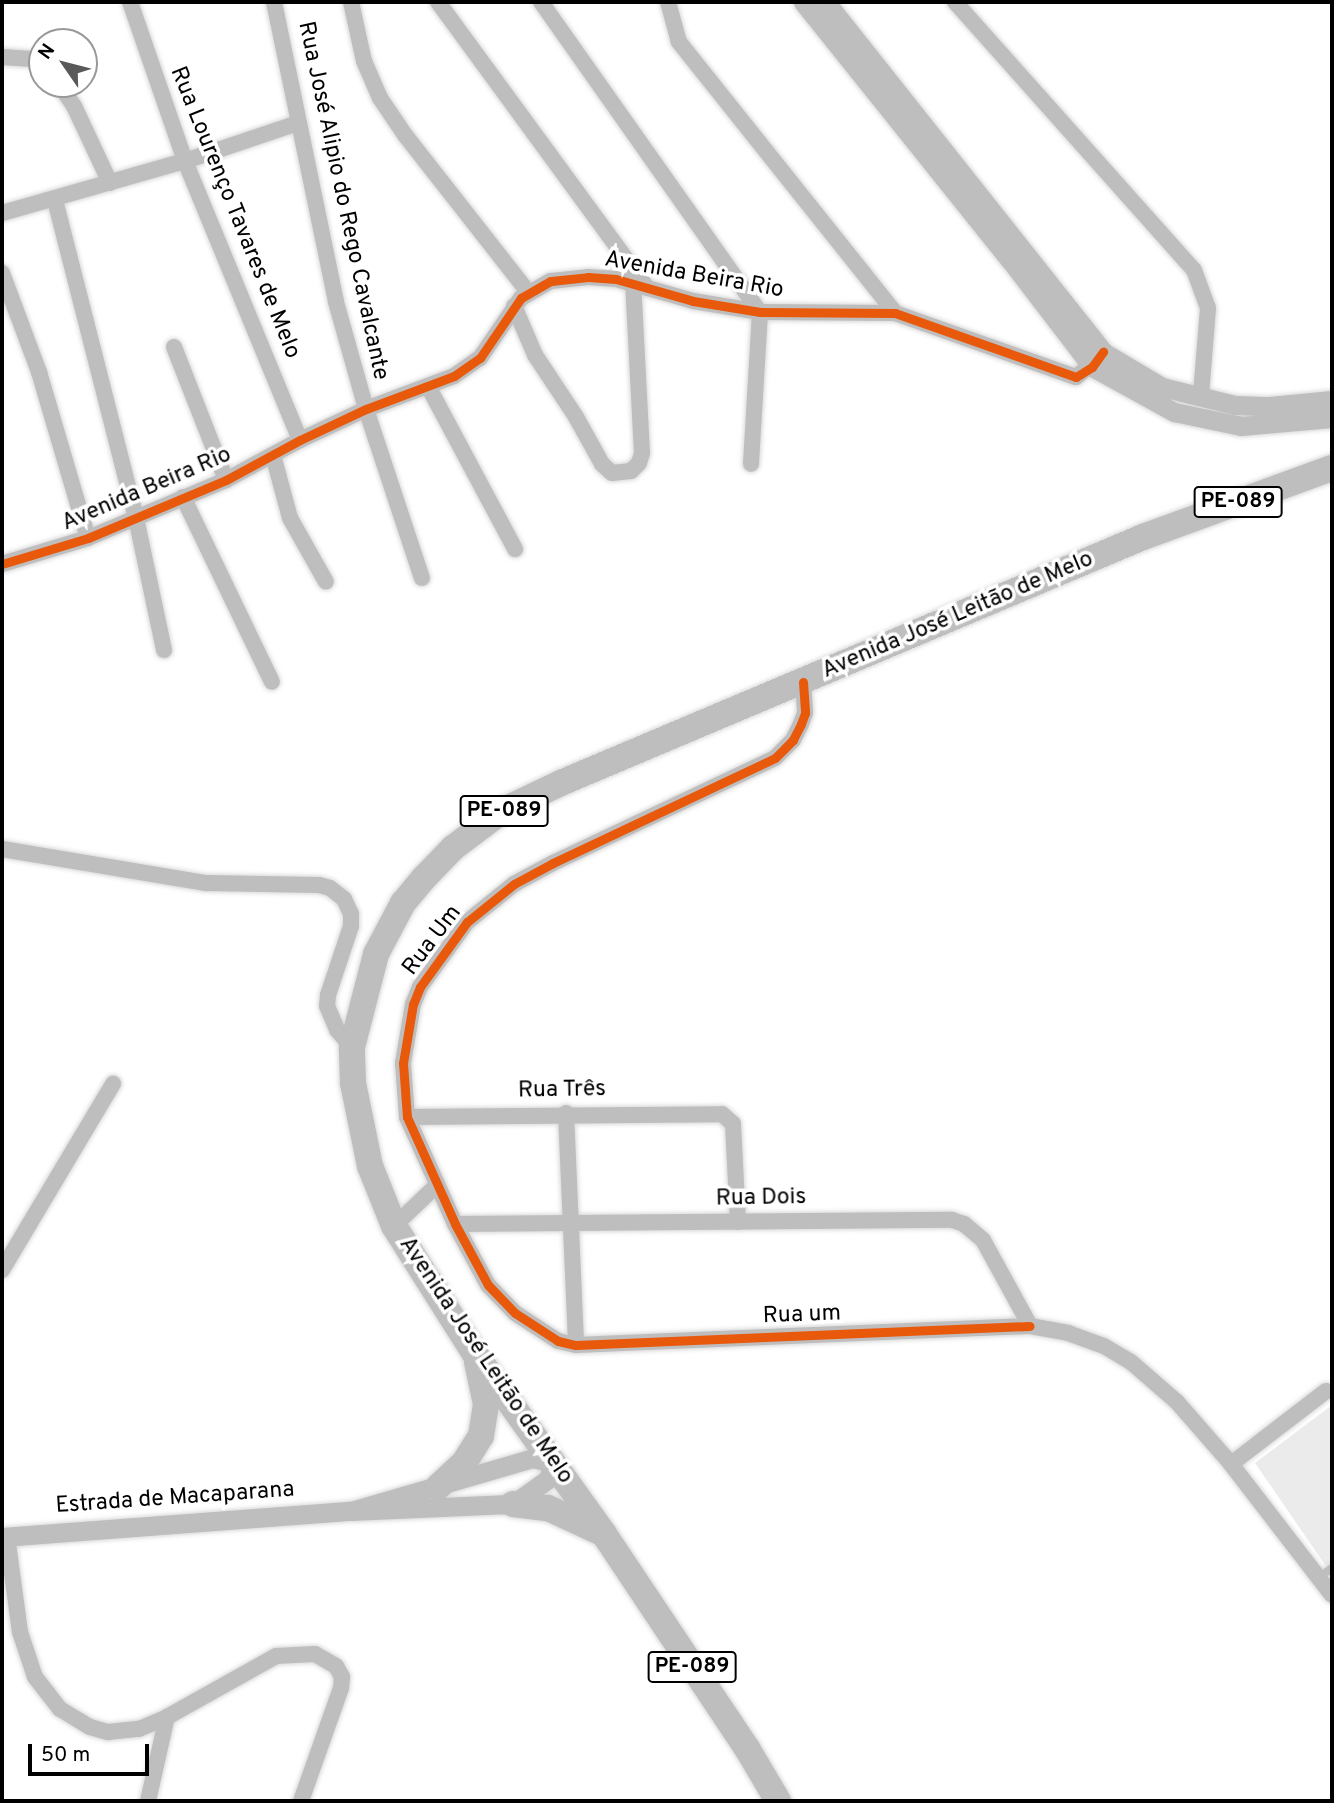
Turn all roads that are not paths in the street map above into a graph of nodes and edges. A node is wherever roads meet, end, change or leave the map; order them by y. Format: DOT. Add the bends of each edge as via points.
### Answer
graph roads {
  1 [pos="130,2"];
  2 [pos="274,2"];
  3 [pos="351,2"];
  4 [pos="438,2"];
  5 [pos="541,2"];
  6 [pos="668,2"];
  7 [pos="803,2"];
  8 [pos="826,2"];
  9 [pos="954,2"];
  10 [pos="2,57"];
  11 [pos="28,59"];
  12 [pos="69,98"];
  13 [pos="298,123"];
  14 [pos="923,138"];
  15 [pos="185,161"];
  16 [pos="110,183"];
  17 [pos="55,200"];
  18 [pos="2,213"];
  19 [pos="2,273"];
  20 [pos="640,286"];
  21 [pos="528,292"];
  22 [pos="514,306"];
  23 [pos="760,312"];
  24 [pos="895,313"];
  25 [pos="174,347"];
  26 [pos="1097,360"];
  27 [pos="428,386"];
  28 [pos="1159,395"];
  29 [pos="1201,396"];
  30 [pos="1332,400"];
  31 [pos="366,409"];
  32 [pos="1332,418"];
  33 [pos="300,440"];
  34 [pos="273,455"];
  35 [pos="751,464"];
  36 [pos="1332,468"];
  37 [pos="226,480"];
  38 [pos="183,497"];
  39 [pos="136,518"];
  40 [pos="88,538"];
  41 [pos="515,549"];
  42 [pos="2,564"];
  43 [pos="422,578"];
  44 [pos="326,582"];
  45 [pos="164,650"];
  46 [pos="272,682"];
  47 [pos="803,682"];
  48 [pos="2,849"];
  49 [pos="352,1047"];
  50 [pos="113,1084"];
  51 [pos="566,1113"];
  52 [pos="407,1116"];
  53 [pos="437,1185"];
  54 [pos="738,1222"];
  55 [pos="455,1224"];
  56 [pos="570,1224"];
  57 [pos="394,1226"];
  58 [pos="2,1270"];
  59 [pos="1030,1326"];
  60 [pos="576,1345"];
  61 [pos="475,1354"];
  62 [pos="1326,1391"];
  63 [pos="553,1463"];
  64 [pos="1231,1464"];
  65 [pos="438,1487"];
  66 [pos="513,1504"];
  67 [pos="351,1511"];
  68 [pos="604,1534"];
  69 [pos="4,1536"];
  70 [pos="1326,1573"];
  71 [pos="1332,1595"];
  72 [pos="167,1717"];
  73 [pos="148,1801"];
  74 [pos="301,1801"];
  75 [pos="778,1801"];
  1 -- 15 [label="street, Rua Lourenço Tavares de Melo"];
  2 -- 13 [label="street, Rua José Alipio do Rego Cavalcante"];
  3 -- 21 [label="street" via="364,61 380,98"];
  4 -- 20 [label="street"];
  5 -- 23 [label="street"];
  6 -- 24 [label="street" via="679,42"];
  7 -- 14 [label="street"];
  8 -- 14 [label="street"];
  9 -- 29 [label="street" via="1194,270 1208,308"];
  10 -- 11 [label="street"];
  12 -- 16 [label="street"];
  13 -- 15 [label="street"];
  13 -- 31 [label="street, Rua José Alipio do Rego Cavalcante" via="336,302"];
  14 -- 26 [label="street"];
  15 -- 16 [label="street"];
  15 -- 33 [label="street, Rua Lourenço Tavares de Melo"];
  16 -- 17 [label="street"];
  17 -- 18 [label="street"];
  17 -- 39 [label="street"];
  19 -- 40 [label="street" via="39,372"];
  20 -- 21 [label="street, Avenida Beira Rio" via="603,277 566,278"];
  20 -- 22 [label="street" via="642,453 631,471 612,473 602,464 535,355"];
  20 -- 23 [label="street, Avenida Beira Rio"];
  21 -- 22 [label="street, Avenida Beira Rio"];
  22 -- 27 [label="street, Avenida Beira Rio" via="480,358 454,376"];
  23 -- 24 [label="street, Avenida Beira Rio"];
  23 -- 35 [label="street"];
  24 -- 26 [label="street, Avenida Beira Rio" via="1074,377"];
  25 -- 37 [label="street"];
  26 -- 28 [label="street"];
  27 -- 31 [label="street, Avenida Beira Rio"];
  27 -- 41 [label="street"];
  28 -- 29 [label="street"];
  28 -- 32 [label="street" via="1174,412 1241,426"];
  29 -- 30 [label="street" via="1235,405"];
  31 -- 33 [label="street, Avenida Beira Rio"];
  31 -- 43 [label="street, Rua José Alipio do Rego Cavalcante"];
  33 -- 34 [label="street, Avenida Beira Rio"];
  34 -- 37 [label="street, Avenida Beira Rio"];
  34 -- 44 [label="street" via="290,518"];
  36 -- 47 [label="main road, Avenida José Leitão de Melo / PE-089" via="1143,537"];
  37 -- 38 [label="street, Avenida Beira Rio"];
  38 -- 39 [label="street, Avenida Beira Rio"];
  38 -- 46 [label="street"];
  39 -- 40 [label="street, Avenida Beira Rio"];
  39 -- 45 [label="street"];
  40 -- 42 [label="street, Avenida Beira Rio"];
  47 -- 49 [label="main road, Avenida José Leitão de Melo / PE-089" via="563,782 502,811 473,831 417,887 387,933 365,985"];
  47 -- 52 [label="street, Rua Um" via="802,724 775,758 553,863 514,884 467,922 419,987 413,1004 405,1036"];
  48 -- 49 [label="street" via="206,883 318,884 330,888 344,899 351,926 327,1006 337,1030"];
  49 -- 57 [label="main road, Avenida José Leitão de Melo / PE-089" via="361,1130"];
  50 -- 58 [label="street"];
  51 -- 52 [label="street, Rua Três"];
  51 -- 54 [label="street, Rua Três" via="718,1113 733,1124"];
  51 -- 56 [label="street"];
  52 -- 53 [label="street, Rua Um"];
  53 -- 55 [label="street, Rua Um"];
  53 -- 57 [label="street"];
  54 -- 56 [label="street, Rua Dois"];
  54 -- 59 [label="street, Rua Dois" via="952,1220 970,1227 983,1240"];
  55 -- 56 [label="street, Rua Dois"];
  55 -- 60 [label="street, Rua Um" via="475,1265 501,1300 547,1336"];
  56 -- 60 [label="street"];
  57 -- 61 [label="main road, Avenida José Leitão de Melo / PE-089"];
  59 -- 60 [label="street, Rua um"];
  59 -- 64 [label="street, Rua um" via="1085,1339 1130,1362 1177,1402"];
  61 -- 63 [label="main road, Avenida José Leitão de Melo / PE-089"];
  61 -- 65 [label="main road" via="485,1394 484,1427 469,1457"];
  62 -- 64 [label="street"];
  63 -- 65 [label="street, Estrada de Macaparana" via="533,1458"];
  63 -- 66 [label="street" via="548,1479"];
  63 -- 68 [label="main road, Avenida José Leitão de Melo / PE-089"];
  64 -- 70 [label="street, Rua um"];
  65 -- 67 [label="street, Estrada de Macaparana"];
  66 -- 67 [label="street, Estrada de Macaparana"];
  66 -- 68 [label="main road" via="548,1508"];
  67 -- 69 [label="street, Estrada de Macaparana"];
  68 -- 75 [label="main road, Avenida José Leitão de Melo / PE-089"];
  69 -- 72 [label="street" via="20,1632 35,1677 47,1696 73,1718 108,1732 139,1729"];
  70 -- 71 [label="street, Rua um"];
  72 -- 73 [label="street"];
  72 -- 74 [label="street" via="264,1662 290,1654 323,1656 336,1666 341,1688"];
}
